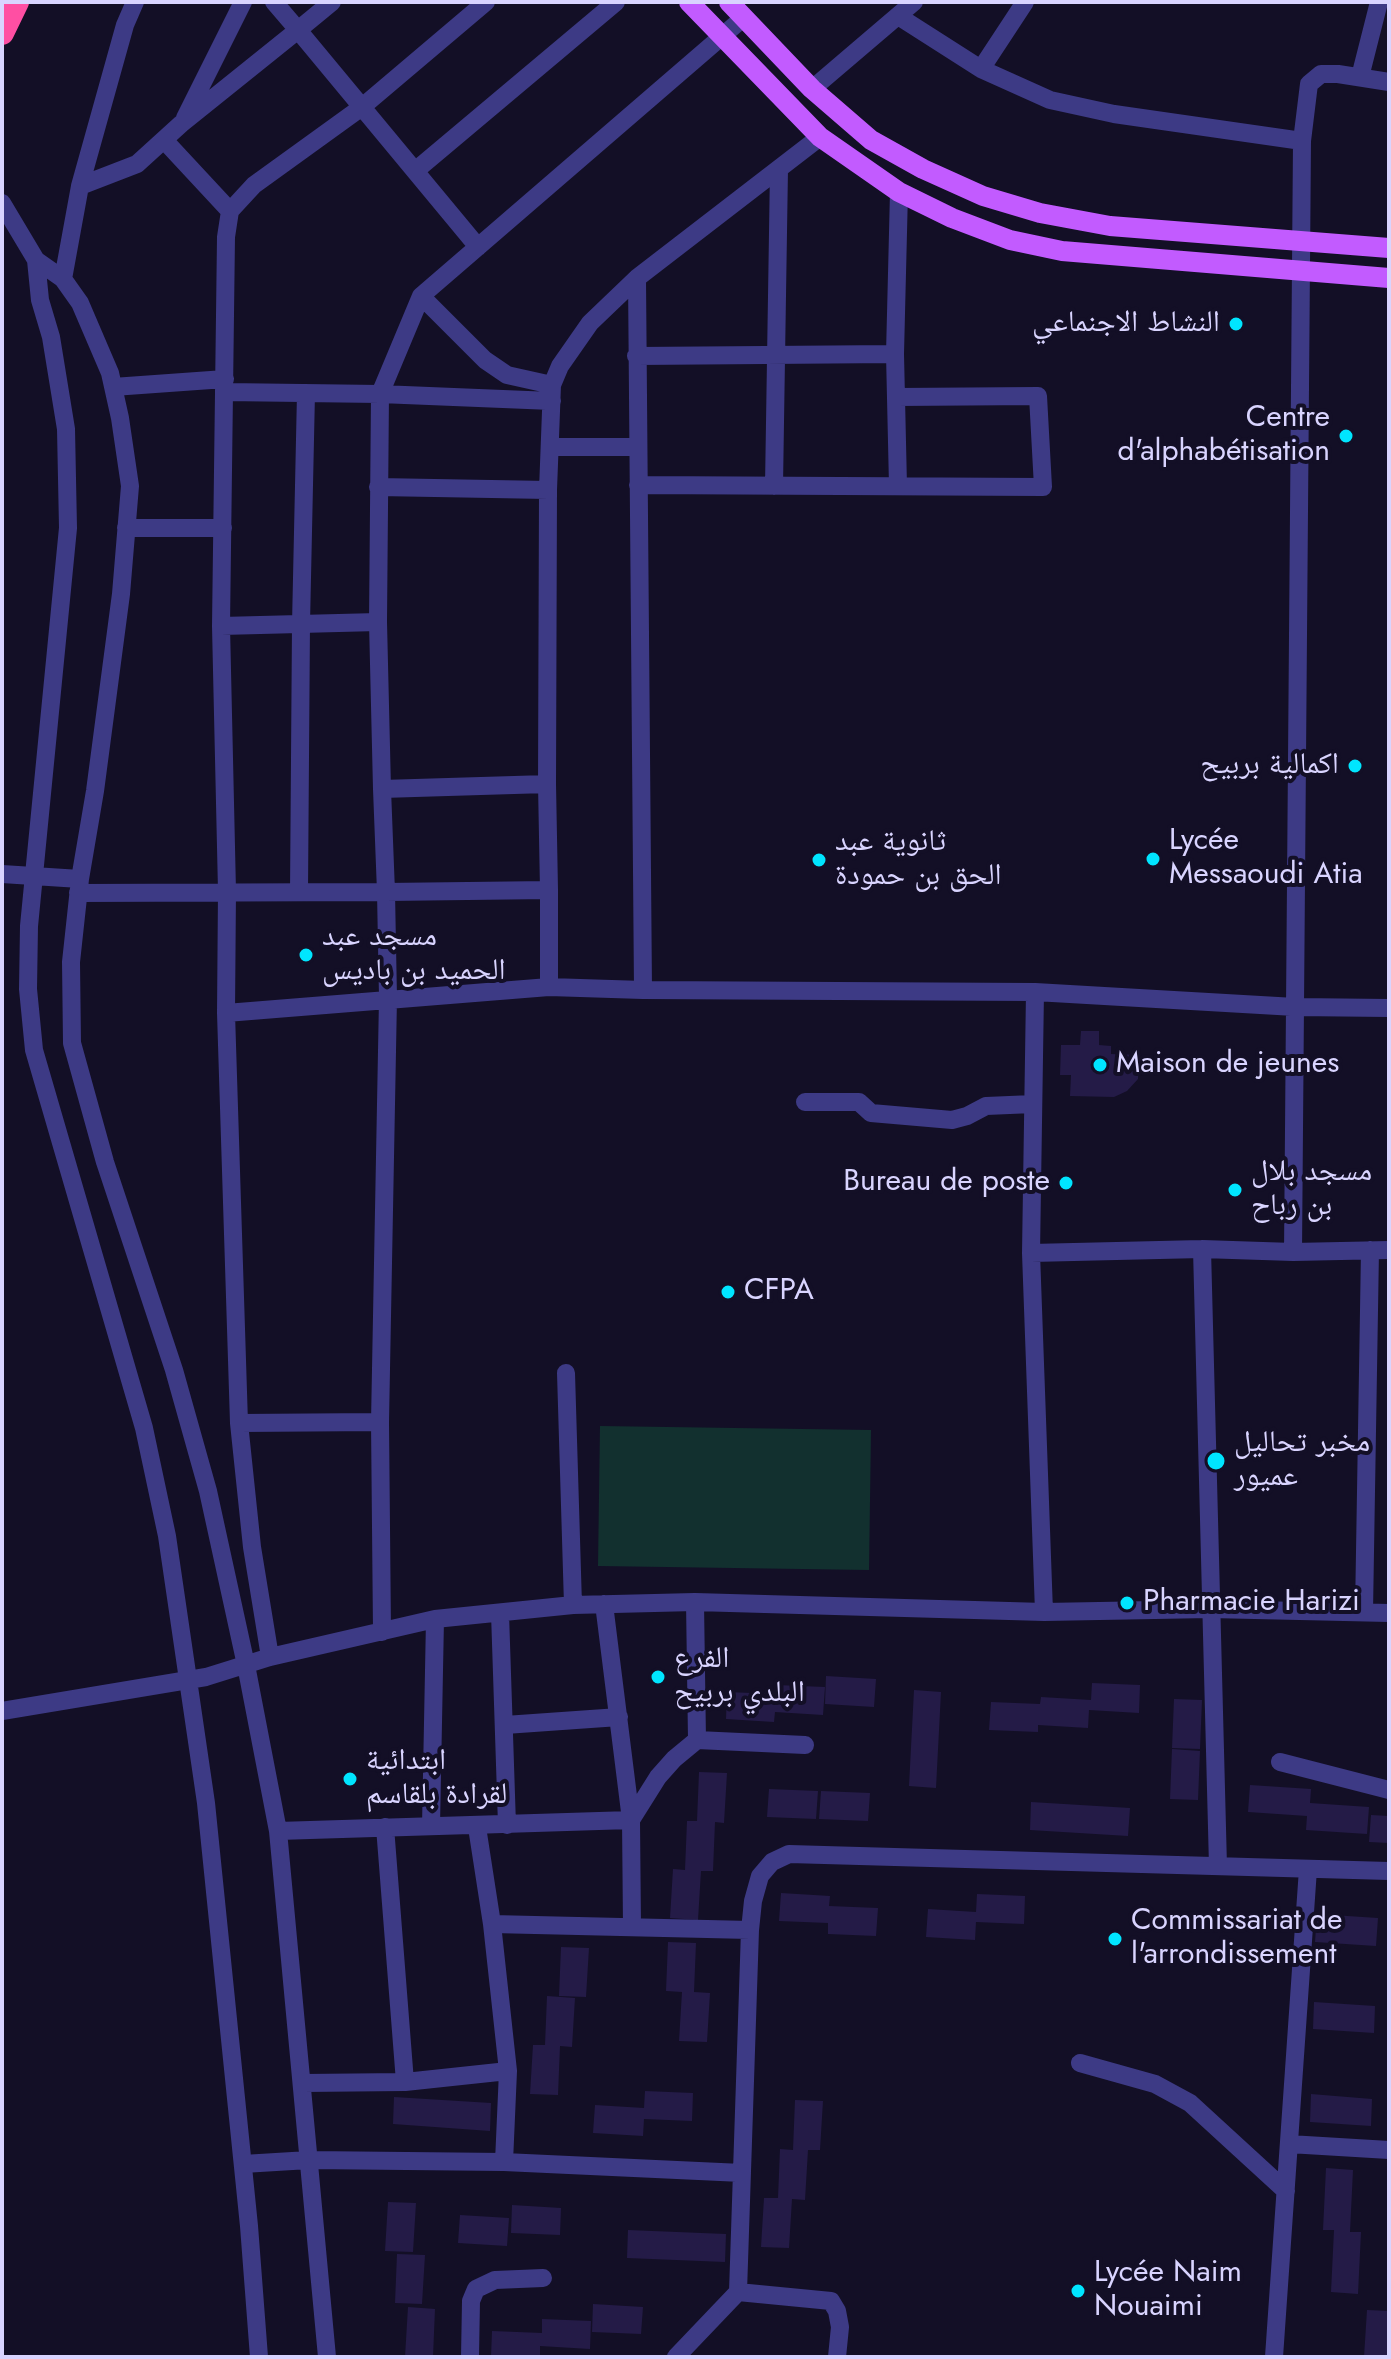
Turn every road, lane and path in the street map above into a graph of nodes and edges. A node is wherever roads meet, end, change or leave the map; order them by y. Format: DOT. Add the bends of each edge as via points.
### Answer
graph roads {
  1 [pos="17,2"];
  2 [pos="135,2"];
  3 [pos="243,2"];
  4 [pos="274,2"];
  5 [pos="332,2"];
  6 [pos="486,2"];
  7 [pos="616,2"];
  8 [pos="689,2"];
  9 [pos="729,2"];
  10 [pos="914,2"];
  11 [pos="1025,2"];
  12 [pos="1379,2"];
  13 [pos="898,16"];
  14 [pos="742,19"];
  15 [pos="298,30"];
  16 [pos="2,33"];
  17 [pos="723,38"];
  18 [pos="981,69"];
  19 [pos="1360,77"];
  20 [pos="1389,82"];
  21 [pos="812,89"];
  22 [pos="362,107"];
  23 [pos="181,124"];
  24 [pos="820,137"];
  25 [pos="164,140"];
  26 [pos="1302,141"];
  27 [pos="779,169"];
  28 [pos="415,171"];
  29 [pos="80,186"];
  30 [pos="899,192"];
  31 [pos="2,203"];
  32 [pos="230,211"];
  33 [pos="1301,240"];
  34 [pos="478,247"];
  35 [pos="1389,248"];
  36 [pos="36,260"];
  37 [pos="1303,273"];
  38 [pos="637,278"];
  39 [pos="1389,278"];
  40 [pos="63,279"];
  41 [pos="421,296"];
  42 [pos="895,354"];
  43 [pos="776,355"];
  44 [pos="636,356"];
  45 [pos="225,385"];
  46 [pos="113,387"];
  47 [pos="306,393"];
  48 [pos="552,393"];
  49 [pos="380,394"];
  50 [pos="896,397"];
  51 [pos="551,447"];
  52 [pos="637,447"];
  53 [pos="638,485"];
  54 [pos="774,486"];
  55 [pos="898,486"];
  56 [pos="378,487"];
  57 [pos="548,490"];
  58 [pos="126,528"];
  59 [pos="223,528"];
  60 [pos="378,622"];
  61 [pos="301,624"];
  62 [pos="221,626"];
  63 [pos="547,784"];
  64 [pos="382,789"];
  65 [pos="2,874"];
  66 [pos="34,876"];
  67 [pos="79,886"];
  68 [pos="549,890"];
  69 [pos="227,891"];
  70 [pos="299,891"];
  71 [pos="386,892"];
  72 [pos="549,987"];
  73 [pos="643,990"];
  74 [pos="1035,992"];
  75 [pos="388,998"];
  76 [pos="1295,1007"];
  77 [pos="1389,1008"];
  78 [pos="226,1013"];
  79 [pos="805,1102"];
  80 [pos="1033,1104"];
  81 [pos="1202,1249"];
  82 [pos="1370,1250"];
  83 [pos="1389,1250"];
  84 [pos="1293,1252"];
  85 [pos="1031,1253"];
  86 [pos="566,1373"];
  87 [pos="380,1422"];
  88 [pos="239,1423"];
  89 [pos="695,1602"];
  90 [pos="604,1604"];
  91 [pos="573,1605"];
  92 [pos="1210,1609"];
  93 [pos="1044,1612"];
  94 [pos="1364,1612"];
  95 [pos="500,1613"];
  96 [pos="1389,1613"];
  97 [pos="435,1619"];
  98 [pos="382,1632"];
  99 [pos="270,1657"];
  100 [pos="239,1667"];
  101 [pos="197,1678"];
  102 [pos="2,1711"];
  103 [pos="619,1717"];
  104 [pos="505,1725"];
  105 [pos="697,1740"];
  106 [pos="805,1745"];
  107 [pos="1280,1762"];
  108 [pos="1389,1790"];
  109 [pos="631,1820"];
  110 [pos="507,1825"];
  111 [pos="431,1826"];
  112 [pos="385,1827"];
  113 [pos="477,1827"];
  114 [pos="278,1831"];
  115 [pos="1218,1866"];
  116 [pos="1308,1869"];
  117 [pos="1389,1871"];
  118 [pos="492,1924"];
  119 [pos="632,1927"];
  120 [pos="750,1930"];
  121 [pos="1080,2063"];
  122 [pos="508,2071"];
  123 [pos="405,2082"];
  124 [pos="303,2083"];
  125 [pos="1289,2144"];
  126 [pos="1389,2150"];
  127 [pos="309,2160"];
  128 [pos="504,2162"];
  129 [pos="243,2164"];
  130 [pos="742,2173"];
  131 [pos="1286,2191"];
  132 [pos="543,2278"];
  133 [pos="738,2292"];
  134 [pos="259,2357"];
  135 [pos="327,2357"];
  136 [pos="470,2357"];
  137 [pos="676,2357"];
  138 [pos="837,2357"];
  139 [pos="1274,2357"];
  1 -- 16 [label="highway"];
  2 -- 29 [label="street"];
  3 -- 23 [label="street"];
  4 -- 15 [label="street"];
  5 -- 15 [label="street"];
  6 -- 22 [label="street"];
  7 -- 28 [label="street"];
  8 -- 17 [label="main road"];
  9 -- 14 [label="main road"];
  10 -- 13 [label="street"];
  11 -- 18 [label="street"];
  12 -- 19 [label="street"];
  13 -- 18 [label="street"];
  13 -- 21 [label="street"];
  14 -- 17 [label="street"];
  14 -- 21 [label="main road"];
  15 -- 22 [label="street"];
  15 -- 23 [label="street"];
  17 -- 24 [label="main road"];
  17 -- 34 [label="street"];
  18 -- 26 [label="street" via="1050,100 1087,109"];
  19 -- 20 [label="street"];
  19 -- 26 [label="street" via="1321,74 1309,84"];
  21 -- 33 [label="main road" via="871,140 983,196 1110,226"];
  22 -- 28 [label="street"];
  22 -- 32 [label="street" via="254,185"];
  23 -- 25 [label="street"];
  24 -- 27 [label="street"];
  24 -- 30 [label="main road"];
  25 -- 29 [label="street" via="137,164"];
  25 -- 32 [label="street"];
  26 -- 33 [label="street"];
  27 -- 38 [label="street"];
  27 -- 43 [label="street"];
  28 -- 34 [label="street"];
  29 -- 40 [label="street"];
  30 -- 37 [label="main road" via="952,218 1040,247"];
  30 -- 42 [label="street"];
  31 -- 36 [label="street"];
  32 -- 45 [label="street"];
  33 -- 35 [label="main road"];
  33 -- 37 [label="street"];
  34 -- 41 [label="street"];
  36 -- 40 [label="street"];
  36 -- 66 [label="street" via="66,429 68,528"];
  37 -- 39 [label="main road"];
  37 -- 76 [label="street"];
  38 -- 44 [label="street"];
  38 -- 48 [label="street" via="590,323 560,366"];
  40 -- 46 [label="street" via="80,303"];
  41 -- 48 [label="street" via="485,360"];
  41 -- 49 [label="street"];
  42 -- 43 [label="street"];
  42 -- 50 [label="street"];
  43 -- 44 [label="street"];
  43 -- 54 [label="street"];
  44 -- 52 [label="street"];
  45 -- 46 [label="street"];
  45 -- 47 [label="street"];
  45 -- 59 [label="street"];
  46 -- 58 [label="street" via="130,486"];
  47 -- 49 [label="street"];
  47 -- 61 [label="street"];
  48 -- 49 [label="street"];
  48 -- 51 [label="street"];
  49 -- 56 [label="street"];
  50 -- 55 [label="street"];
  50 -- 55 [label="street" via="1038,396 1043,487"];
  51 -- 52 [label="street"];
  51 -- 57 [label="street"];
  52 -- 53 [label="street"];
  53 -- 54 [label="street"];
  53 -- 73 [label="street"];
  54 -- 55 [label="street"];
  56 -- 57 [label="street"];
  56 -- 60 [label="street"];
  57 -- 63 [label="street"];
  58 -- 59 [label="street"];
  58 -- 67 [label="street"];
  59 -- 62 [label="street"];
  60 -- 61 [label="street"];
  60 -- 64 [label="street"];
  61 -- 62 [label="street"];
  61 -- 70 [label="street"];
  62 -- 69 [label="street"];
  63 -- 64 [label="street"];
  63 -- 68 [label="street"];
  64 -- 71 [label="street"];
  65 -- 66 [label="street"];
  66 -- 67 [label="street"];
  66 -- 101 [label="street" via="28,989 34,1050 144,1428"];
  67 -- 69 [label="street"];
  67 -- 100 [label="street" via="71,962 72,1043 204,1476"];
  68 -- 71 [label="street"];
  68 -- 72 [label="street"];
  69 -- 70 [label="street"];
  69 -- 78 [label="street"];
  70 -- 71 [label="street"];
  71 -- 75 [label="street"];
  72 -- 73 [label="street"];
  72 -- 75 [label="street"];
  73 -- 74 [label="street"];
  74 -- 76 [label="street"];
  74 -- 80 [label="street"];
  75 -- 78 [label="street"];
  75 -- 87 [label="street"];
  76 -- 77 [label="street"];
  76 -- 84 [label="street"];
  78 -- 88 [label="street"];
  79 -- 80 [label="street" via="859,1102 871,1113 952,1120 986,1106"];
  80 -- 85 [label="street"];
  81 -- 84 [label="street"];
  81 -- 85 [label="street"];
  81 -- 92 [label="street"];
  82 -- 83 [label="street"];
  82 -- 84 [label="street"];
  82 -- 94 [label="street"];
  85 -- 93 [label="street"];
  86 -- 91 [label="street"];
  87 -- 88 [label="street"];
  87 -- 98 [label="street"];
  88 -- 99 [label="street"];
  89 -- 90 [label="street"];
  89 -- 93 [label="street"];
  89 -- 105 [label="street"];
  90 -- 91 [label="street"];
  90 -- 103 [label="street"];
  91 -- 95 [label="street"];
  92 -- 93 [label="street"];
  92 -- 94 [label="street"];
  92 -- 115 [label="street"];
  94 -- 96 [label="street"];
  95 -- 97 [label="street"];
  95 -- 104 [label="street"];
  97 -- 98 [label="street"];
  97 -- 111 [label="street"];
  98 -- 99 [label="street"];
  99 -- 100 [label="street"];
  100 -- 101 [label="street"];
  100 -- 114 [label="street"];
  101 -- 102 [label="street"];
  101 -- 129 [label="street"];
  103 -- 104 [label="street"];
  103 -- 109 [label="street"];
  104 -- 110 [label="street"];
  105 -- 106 [label="street"];
  105 -- 109 [label="street" via="658,1777"];
  107 -- 108 [label="street"];
  109 -- 110 [label="street"];
  109 -- 119 [label="street"];
  110 -- 113 [label="street"];
  111 -- 112 [label="street"];
  111 -- 113 [label="street"];
  112 -- 114 [label="street"];
  112 -- 123 [label="street"];
  113 -- 118 [label="street"];
  114 -- 124 [label="street"];
  115 -- 116 [label="street"];
  115 -- 120 [label="street" via="789,1854 760,1876"];
  116 -- 117 [label="street"];
  116 -- 125 [label="street"];
  118 -- 119 [label="street"];
  118 -- 122 [label="street"];
  119 -- 120 [label="street"];
  120 -- 130 [label="street"];
  121 -- 131 [label="street" via="1155,2084 1190,2103"];
  122 -- 123 [label="street"];
  122 -- 128 [label="street"];
  123 -- 124 [label="street"];
  124 -- 127 [label="street"];
  125 -- 126 [label="street"];
  125 -- 131 [label="street"];
  127 -- 128 [label="street"];
  127 -- 129 [label="street"];
  127 -- 135 [label="street"];
  128 -- 130 [label="street"];
  129 -- 134 [label="street"];
  130 -- 133 [label="street"];
  131 -- 139 [label="street"];
  132 -- 136 [label="street" via="495,2280 476,2289"];
  133 -- 137 [label="street"];
  133 -- 138 [label="street" via="831,2301 840,2327"];
}
